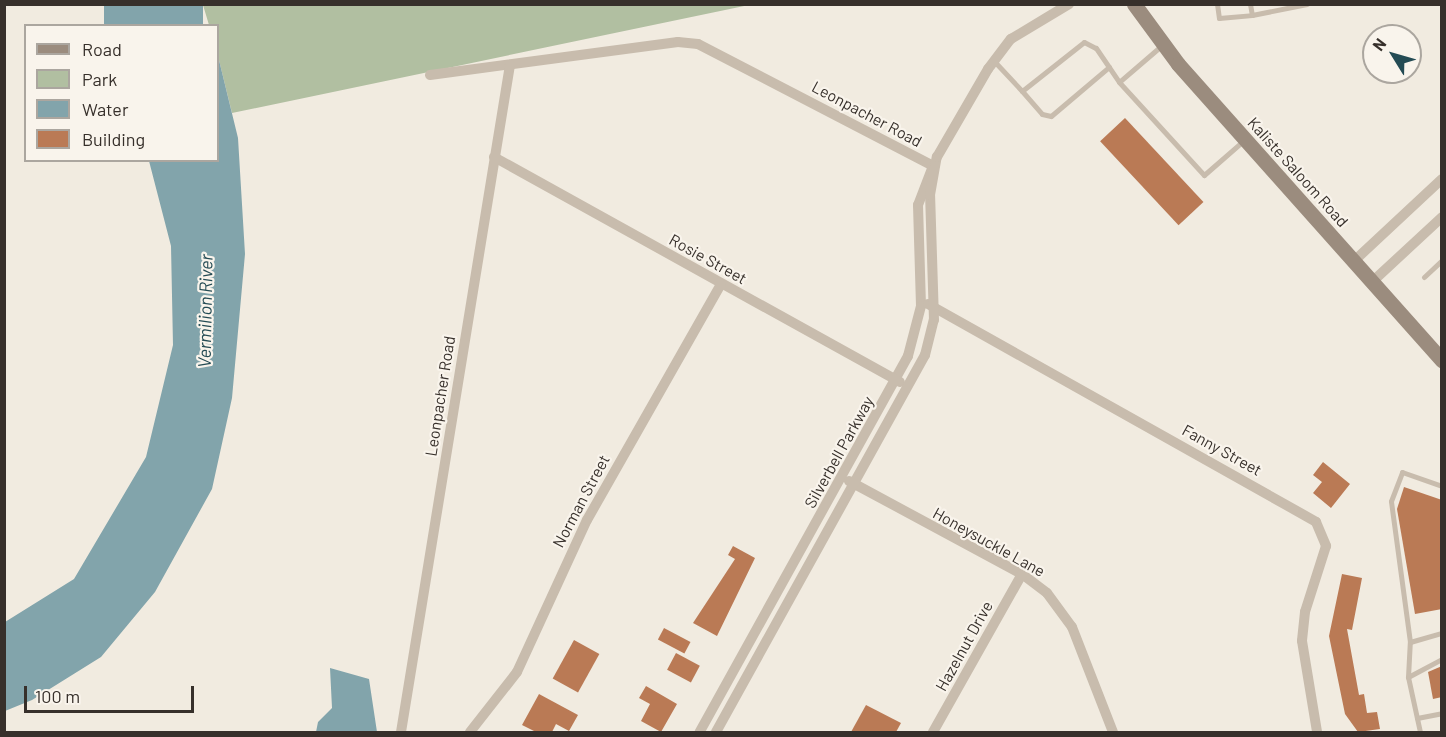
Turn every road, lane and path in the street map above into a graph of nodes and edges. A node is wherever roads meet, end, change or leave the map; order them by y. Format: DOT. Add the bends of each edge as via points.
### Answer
graph roads {
  1 [pos="1069,4"];
  2 [pos="1134,4"];
  3 [pos="1217,4"];
  4 [pos="1250,4"];
  5 [pos="1307,4"];
  6 [pos="1290,6"];
  7 [pos="1251,15"];
  8 [pos="1162,45"];
  9 [pos="994,60"];
  10 [pos="510,64"];
  11 [pos="1109,67"];
  12 [pos="430,75"];
  13 [pos="1119,82"];
  14 [pos="1022,91"];
  15 [pos="1244,140"];
  16 [pos="494,157"];
  17 [pos="933,166"];
  18 [pos="1442,179"];
  19 [pos="1442,217"];
  20 [pos="1442,260"];
  21 [pos="1354,261"];
  22 [pos="1424,276"];
  23 [pos="1373,281"];
  24 [pos="721,284"];
  25 [pos="921,300"];
  26 [pos="934,307"];
  27 [pos="1442,360"];
  28 [pos="896,380"];
  29 [pos="909,387"];
  30 [pos="842,477"];
  31 [pos="854,483"];
  32 [pos="1442,486"];
  33 [pos="1022,574"];
  34 [pos="1442,633"];
  35 [pos="1410,642"];
  36 [pos="1442,659"];
  37 [pos="1408,677"];
  38 [pos="1442,713"];
  39 [pos="1417,718"];
  40 [pos="401,732"];
  41 [pos="470,732"];
  42 [pos="700,732"];
  43 [pos="716,732"];
  44 [pos="933,732"];
  45 [pos="1113,732"];
  46 [pos="1317,732"];
  47 [pos="1420,732"];
  1 -- 9 [label="street, Silverbell Parkway" via="1025,27"];
  2 -- 8 [label="main road, Kaliste Saloom Road"];
  3 -- 7 [label="lane" via="1219,18"];
  4 -- 7 [label="lane"];
  5 -- 6 [label="lane"];
  6 -- 7 [label="lane"];
  8 -- 13 [label="lane"];
  8 -- 15 [label="main road, Kaliste Saloom Road"];
  9 -- 14 [label="lane"];
  9 -- 17 [label="street, Silverbell Parkway"];
  10 -- 12 [label="street, Leonpacher Road"];
  10 -- 16 [label="street, Leonpacher Road"];
  10 -- 17 [label="street, Leonpacher Road" via="678,42 698,44"];
  11 -- 13 [label="lane"];
  11 -- 14 [label="lane" via="1051,116 1042,114"];
  11 -- 14 [label="lane" via="1090,44 1077,43"];
  13 -- 15 [label="lane" via="1203,176"];
  15 -- 21 [label="main road, Kaliste Saloom Road"];
  16 -- 24 [label="street, Rosie Street"];
  16 -- 40 [label="street, Leonpacher Road"];
  17 -- 25 [label="street, Silverbell Parkway" via="918,212"];
  17 -- 26 [label="street, Silverbell Parkway" via="930,219"];
  18 -- 21 [label="street"];
  19 -- 23 [label="street"];
  20 -- 22 [label="lane"];
  21 -- 23 [label="main road, Kaliste Saloom Road"];
  23 -- 27 [label="main road, Kaliste Saloom Road"];
  24 -- 28 [label="street, Rosie Street"];
  24 -- 41 [label="street, Norman Street" via="587,520 517,672"];
  25 -- 26 [label="street, Fanny Street"];
  25 -- 28 [label="street, Silverbell Parkway" via="914,340"];
  26 -- 29 [label="street, Silverbell Parkway" via="930,340"];
  26 -- 46 [label="street, Fanny Street" via="1316,522 1326,546 1305,612 1302,641"];
  28 -- 29 [label="street, Rosie Street"];
  28 -- 30 [label="street, Silverbell Parkway"];
  29 -- 31 [label="street, Silverbell Parkway"];
  30 -- 31 [label="street, Honeysuckle Lane"];
  30 -- 42 [label="street, Silverbell Parkway"];
  31 -- 33 [label="street, Honeysuckle Lane"];
  31 -- 43 [label="street, Silverbell Parkway"];
  32 -- 35 [label="lane" via="1402,472 1391,501"];
  33 -- 44 [label="street, Hazelnut Drive"];
  33 -- 45 [label="street, Honeysuckle Lane" via="1067,617"];
  34 -- 35 [label="lane"];
  35 -- 37 [label="lane"];
  36 -- 37 [label="lane"];
  37 -- 39 [label="lane"];
  38 -- 39 [label="lane"];
  39 -- 47 [label="lane"];
}
